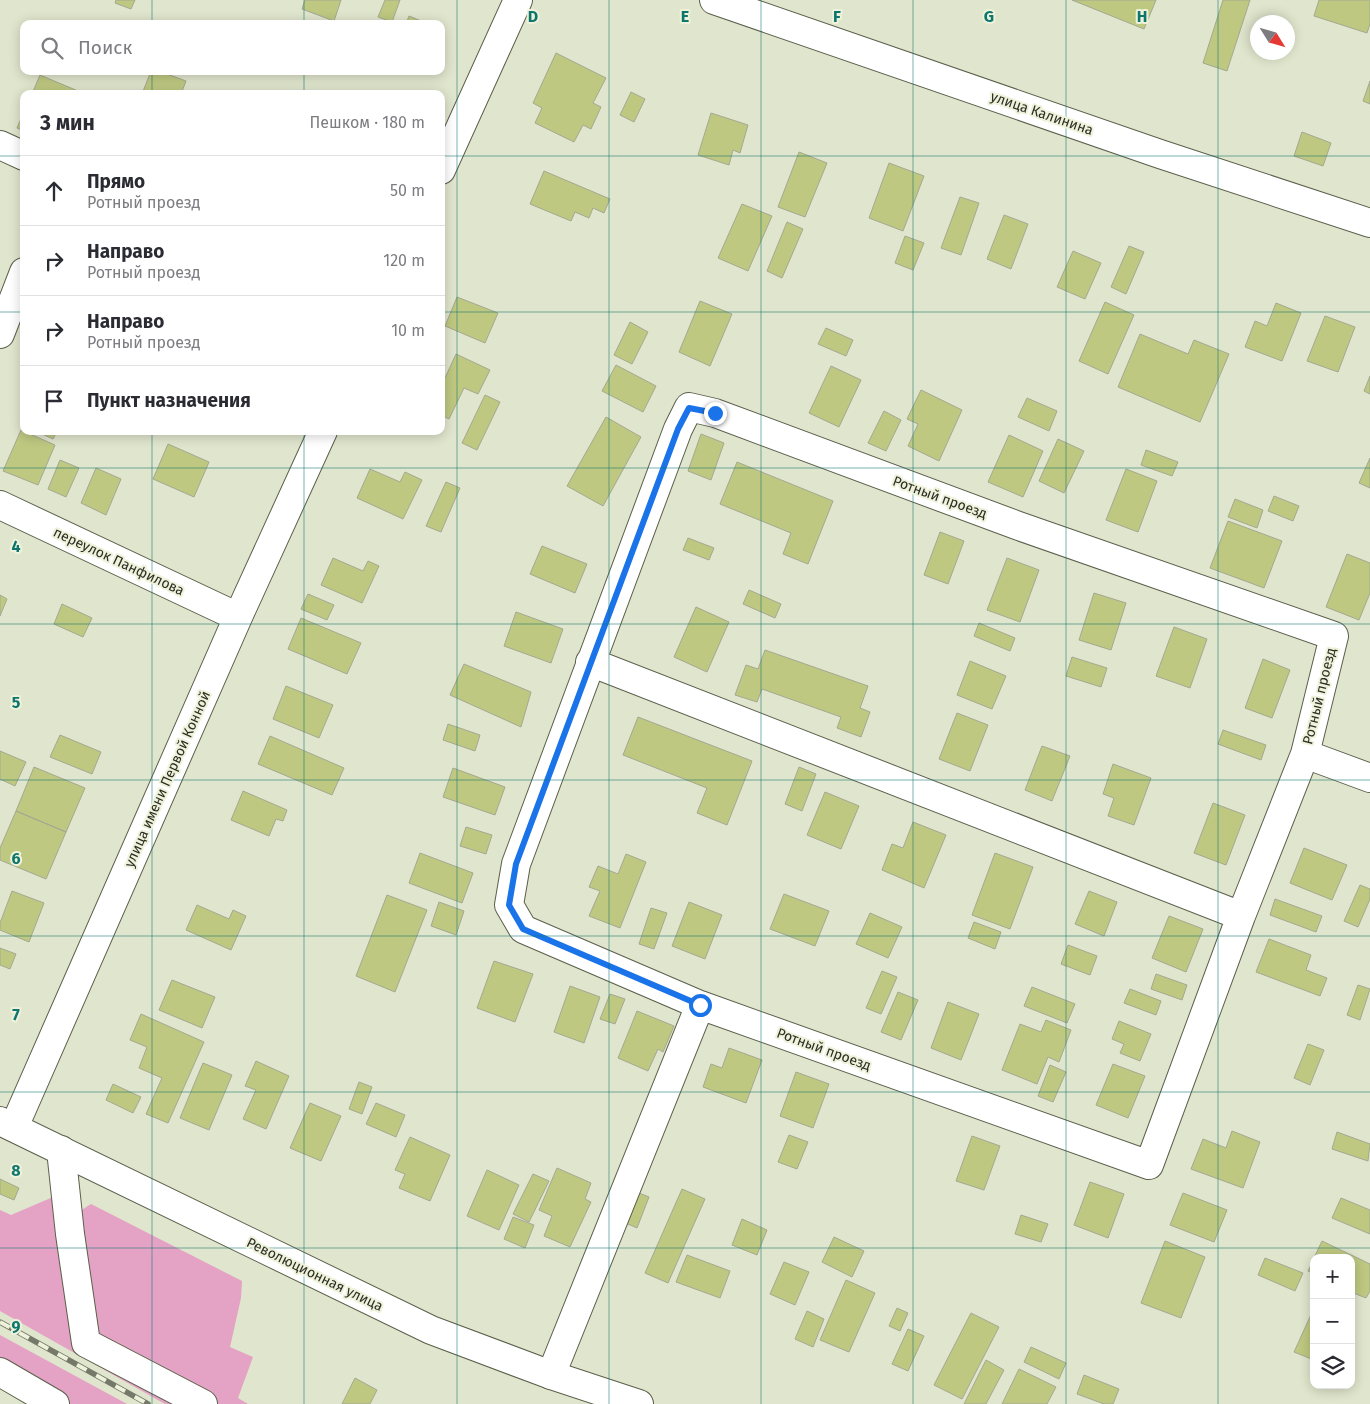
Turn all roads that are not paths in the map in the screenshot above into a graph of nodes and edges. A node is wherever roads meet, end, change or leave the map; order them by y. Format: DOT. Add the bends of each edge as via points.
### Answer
graph roads {
  1 [pos="518,0"];
  2 [pos="714,0"];
  3 [pos="0,145"];
  4 [pos="20,154"];
  5 [pos="445,161"];
  6 [pos="1370,223"];
  7 [pos="20,282"];
  8 [pos="0,334"];
  9 [pos="321,435"];
  10 [pos="0,505"];
  11 [pos="238,617"];
  12 [pos="590,662"];
  13 [pos="1305,754"];
  14 [pos="1370,778"];
  15 [pos="1241,916"];
  16 [pos="700,1005"];
  17 [pos="7,1124"];
  18 [pos="61,1150"];
  19 [pos="0,1372"];
  20 [pos="551,1375"];
  21 [pos="55,1404"];
  22 [pos="203,1404"];
  23 [pos="639,1404"];
  1 -- 5 [label="street"];
  2 -- 6 [label="street, улица Калинина"];
  3 -- 4 [label="street"];
  7 -- 8 [label="street"];
  9 -- 11 [label="street, улица имени Первой Конной"];
  10 -- 11 [label="street, переулок Панфилова"];
  11 -- 17 [label="street, улица имени Первой Конной"];
  12 -- 13 [label="street, Ротный проезд" via="678,429 689,408 715,413 1016,525 1334,636"];
  12 -- 15 [label="street"];
  12 -- 16 [label="street, Ротный проезд" via="516,864 509,905 523,929"];
  13 -- 14 [label="street, Ротный проезд"];
  13 -- 15 [label="street, Ротный проезд"];
  15 -- 16 [label="street, Ротный проезд" via="1149,1164"];
  16 -- 20 [label="street"];
  17 -- 18 [label="street, Революционная улица"];
  18 -- 20 [label="street, Революционная улица" via="431,1330"];
  18 -- 22 [label="street" via="86,1343"];
  19 -- 21 [label="street"];
  20 -- 23 [label="street, Революционная улица"];
}
